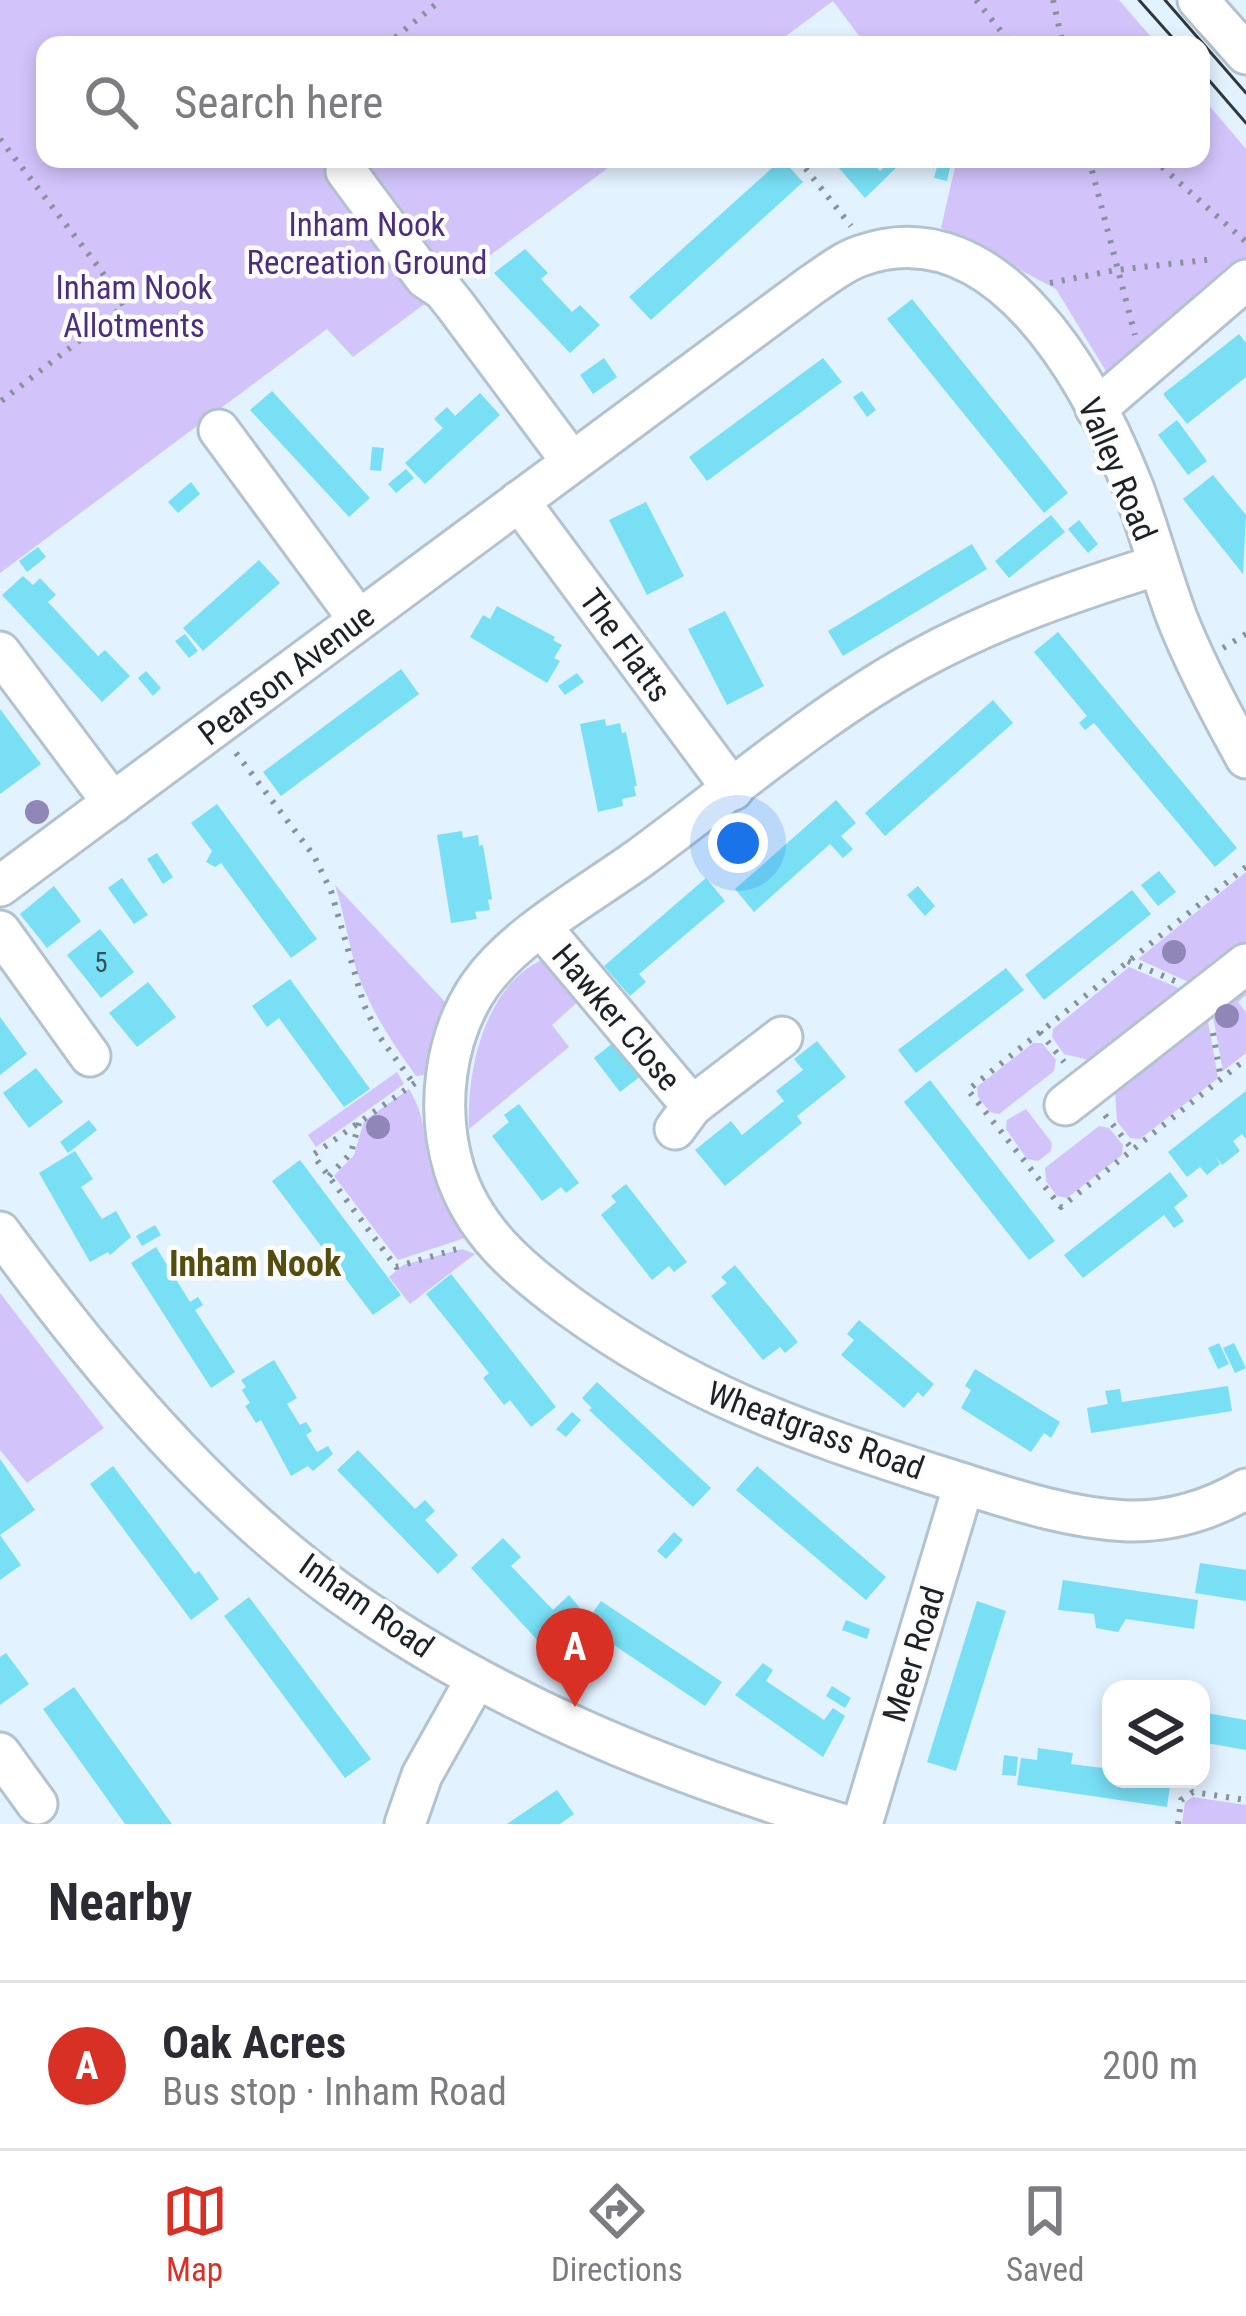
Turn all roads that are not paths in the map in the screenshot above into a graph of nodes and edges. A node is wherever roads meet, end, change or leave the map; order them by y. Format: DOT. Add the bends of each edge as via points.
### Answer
graph roads {
  1 [pos="1198,0"];
  2 [pos="1246,54"];
  3 [pos="346,171"];
  4 [pos="916,247"];
  5 [pos="1231,269"];
  6 [pos="1096,409"];
  7 [pos="219,430"];
  8 [pos="572,462"];
  9 [pos="519,501"];
  10 [pos="1158,565"];
  11 [pos="359,620"];
  12 [pos="0,652"];
  13 [pos="1246,758"];
  14 [pos="733,790"];
  15 [pos="113,803"];
  16 [pos="0,886"];
  17 [pos="542,928"];
  18 [pos="0,931"];
  19 [pos="1246,964"];
  20 [pos="782,1037"];
  21 [pos="90,1056"];
  22 [pos="1065,1105"];
  23 [pos="0,1232"];
  24 [pos="964,1484"];
  25 [pos="1246,1490"];
  26 [pos="476,1679"];
  27 [pos="405,1824"];
  28 [pos="842,1824"];
  29 [pos="862,1824"];
  1 -- 2 [label="street"];
  3 -- 8 [label="street"];
  4 -- 6 [label="street, Valley Road" via="978,266 1012,291"];
  4 -- 8 [label="street, Pearson Avenue" via="861,255 813,284"];
  5 -- 6 [label="street"];
  6 -- 10 [label="street, Valley Road"];
  7 -- 11 [label="street"];
  8 -- 9 [label="street, Pearson Avenue"];
  9 -- 11 [label="street, Pearson Avenue"];
  9 -- 14 [label="street, The Flatts"];
  10 -- 13 [label="street, Valley Road"];
  10 -- 14 [label="street, Wheatgrass Road" via="1006,616 916,662"];
  11 -- 15 [label="street, Pearson Avenue"];
  12 -- 15 [label="street"];
  14 -- 17 [label="street, Wheatgrass Road"];
  15 -- 16 [label="street, Pearson Avenue"];
  17 -- 20 [label="street, Hawker Close" via="683,1118"];
  17 -- 24 [label="street, Wheatgrass Road" via="482,982 430,1083 454,1169 486,1233 558,1298 686,1382 803,1433"];
  18 -- 21 [label="street"];
  19 -- 22 [label="street"];
  23 -- 26 [label="street, Inham Road" via="87,1347 249,1516 338,1592"];
  24 -- 25 [label="street, Wheatgrass Road" via="1075,1515 1132,1521 1201,1510"];
  24 -- 29 [label="street, Meer Road"];
  26 -- 27 [label="street" via="422,1775"];
  26 -- 28 [label="street, Inham Road" via="625,1750"];
}
